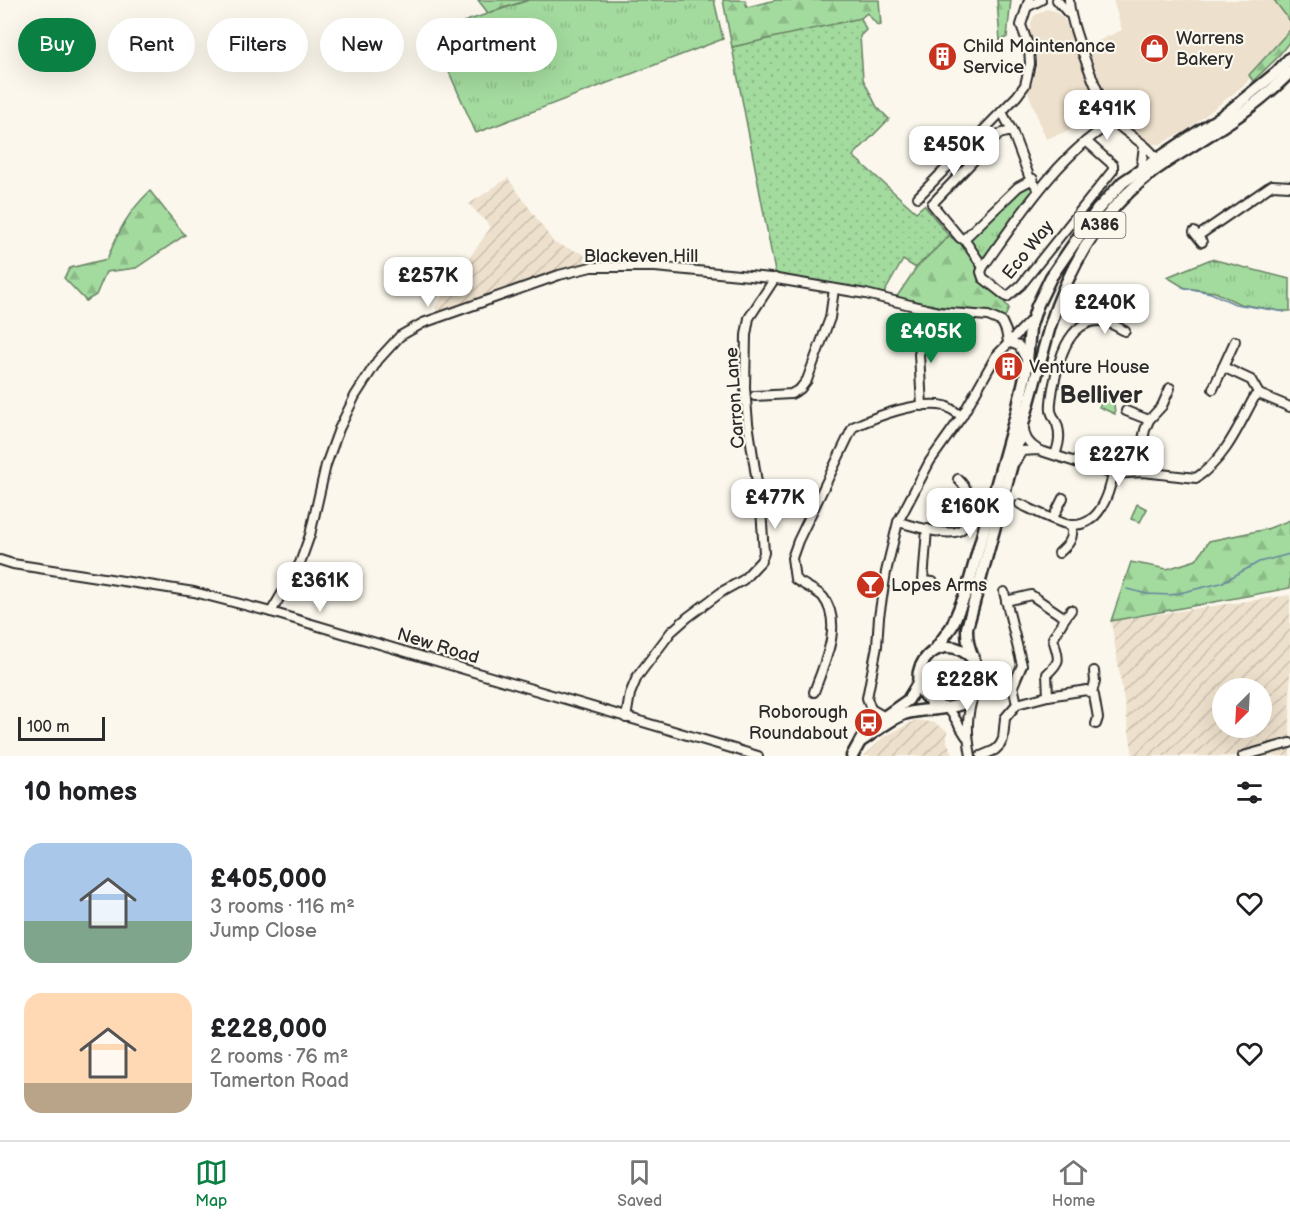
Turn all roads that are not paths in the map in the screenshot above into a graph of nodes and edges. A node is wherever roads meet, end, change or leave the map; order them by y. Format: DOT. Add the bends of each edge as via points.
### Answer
graph roads {
  1 [pos="1041,0"];
  2 [pos="1057,0"];
  3 [pos="1069,0"];
  4 [pos="1027,4"];
  5 [pos="1070,17"];
  6 [pos="1290,58"];
  7 [pos="1290,72"];
  8 [pos="1002,112"];
  9 [pos="1115,121"];
  10 [pos="1012,131"];
  11 [pos="1086,141"];
  12 [pos="1144,146"];
  13 [pos="1160,160"];
  14 [pos="1142,169"];
  15 [pos="1033,179"];
  16 [pos="1290,186"];
  17 [pos="1039,190"];
  18 [pos="918,197"];
  19 [pos="1198,237"];
  20 [pos="964,239"];
  21 [pos="982,269"];
  22 [pos="773,278"];
  23 [pos="834,289"];
  24 [pos="1078,303"];
  25 [pos="1035,314"];
  26 [pos="932,321"];
  27 [pos="1086,324"];
  28 [pos="1125,332"];
  29 [pos="1235,341"];
  30 [pos="1008,342"];
  31 [pos="1027,361"];
  32 [pos="1223,367"];
  33 [pos="1170,388"];
  34 [pos="1213,389"];
  35 [pos="1258,394"];
  36 [pos="755,396"];
  37 [pos="922,406"];
  38 [pos="1290,407"];
  39 [pos="1126,411"];
  40 [pos="1026,414"];
  41 [pos="962,416"];
  42 [pos="1149,420"];
  43 [pos="1038,450"];
  44 [pos="1055,455"];
  45 [pos="1143,472"];
  46 [pos="1010,473"];
  47 [pos="1113,474"];
  48 [pos="958,479"];
  49 [pos="1063,498"];
  50 [pos="1020,504"];
  51 [pos="1053,519"];
  52 [pos="898,522"];
  53 [pos="1071,526"];
  54 [pos="927,529"];
  55 [pos="1059,553"];
  56 [pos="0,560"];
  57 [pos="933,582"];
  58 [pos="1004,592"];
  59 [pos="1006,601"];
  60 [pos="1071,610"];
  61 [pos="271,612"];
  62 [pos="1065,618"];
  63 [pos="935,650"];
  64 [pos="973,659"];
  65 [pos="1094,671"];
  66 [pos="919,682"];
  67 [pos="814,692"];
  68 [pos="975,693"];
  69 [pos="1092,693"];
  70 [pos="1048,696"];
  71 [pos="1017,704"];
  72 [pos="943,707"];
  73 [pos="883,716"];
  74 [pos="626,718"];
  75 [pos="1096,724"];
  76 [pos="967,737"];
  77 [pos="861,741"];
  78 [pos="1290,743"];
  79 [pos="1268,753"];
  80 [pos="758,756"];
  81 [pos="852,756"];
  82 [pos="971,756"];
  83 [pos="981,756"];
  84 [pos="1243,756"];
  1 -- 4 [label="street"];
  2 -- 5 [label="street"];
  3 -- 5 [label="street"];
  4 -- 8 [label="street" via="1021,25 1030,56 1029,75"];
  5 -- 9 [label="street" via="1100,96"];
  6 -- 13 [label="highway, A386" via="1235,107"];
  7 -- 13 [label="highway, A386" via="1237,116"];
  8 -- 10 [label="street"];
  8 -- 18 [label="street"];
  9 -- 11 [label="street, Eco Way"];
  9 -- 12 [label="street"];
  10 -- 15 [label="street"];
  10 -- 20 [label="street" via="999,134 932,204"];
  11 -- 17 [label="street, Eco Way"];
  11 -- 21 [label="street, Eco Way" via="1113,165 1113,170 1021,285 1007,297 983,278"];
  12 -- 13 [label="street"];
  12 -- 14 [label="street"];
  13 -- 14 [label="highway, A386"];
  13 -- 40 [label="highway, A386" via="1117,204 1082,251 1060,296"];
  14 -- 25 [label="highway, A386" via="1112,192 1097,210 1051,277"];
  15 -- 17 [label="street"];
  15 -- 20 [label="street" via="1018,187"];
  16 -- 19 [label="street" via="1272,185"];
  17 -- 21 [label="street, Eco Way"];
  20 -- 21 [label="street"];
  22 -- 23 [label="street, Blackeven Hill"];
  22 -- 61 [label="street, Blackeven Hill" via="655,267 591,267 434,319 400,336 378,360 339,429 300,563"];
  22 -- 74 [label="street, Carron Lane" via="749,318 746,335 746,400 764,553 743,580 670,632 637,677"];
  23 -- 30 [label="street, Blackeven Hill" via="938,312 988,316 1002,322"];
  23 -- 36 [label="street" via="830,318 807,380 791,394"];
  24 -- 27 [label="street"];
  25 -- 30 [label="street"];
  25 -- 31 [label="highway, A386"];
  26 -- 37 [label="street" via="919,354"];
  27 -- 28 [label="street" via="1107,322"];
  27 -- 44 [label="street" via="1064,347 1056,372 1051,410 1060,434"];
  29 -- 32 [label="street"];
  30 -- 31 [label="street" via="1019,346"];
  30 -- 41 [label="street"];
  31 -- 63 [label="highway, A386" via="967,590 952,626"];
  32 -- 34 [label="street"];
  32 -- 35 [label="street" via="1251,380"];
  33 -- 42 [label="street" via="1162,406"];
  35 -- 38 [label="street"];
  35 -- 45 [label="street" via="1231,442 1208,470 1196,478"];
  37 -- 41 [label="street" via="947,406"];
  37 -- 67 [label="street" via="853,427 798,541 792,558 795,579 821,595 830,609 832,622 830,644"];
  39 -- 42 [label="street"];
  40 -- 43 [label="street" via="1025,436"];
  40 -- 46 [label="highway, A386"];
  41 -- 52 [label="street" via="924,471"];
  42 -- 45 [label="street" via="1142,444"];
  43 -- 44 [label="street"];
  43 -- 46 [label="street" via="1022,451"];
  44 -- 47 [label="street"];
  45 -- 47 [label="street"];
  46 -- 64 [label="highway, A386" via="967,628"];
  47 -- 53 [label="street" via="1101,508 1086,522"];
  48 -- 54 [label="street" via="970,498 963,529 955,533"];
  49 -- 51 [label="street"];
  50 -- 51 [label="street"];
  51 -- 53 [label="street"];
  52 -- 54 [label="street"];
  52 -- 73 [label="street" via="884,580 867,698 871,709"];
  53 -- 55 [label="street" via="1072,538"];
  54 -- 57 [label="street" via="919,582"];
  56 -- 61 [label="street, New Road" via="194,592"];
  58 -- 59 [label="street"];
  59 -- 62 [label="street" via="1031,596"];
  59 -- 71 [label="street" via="1022,665 1013,686"];
  60 -- 62 [label="street"];
  61 -- 74 [label="street, New Road"];
  62 -- 70 [label="street" via="1053,638 1058,663 1047,674"];
  63 -- 64 [label="highway" via="963,650"];
  63 -- 66 [label="highway, A386" via="922,662"];
  64 -- 68 [label="highway, A386" via="979,680"];
  65 -- 69 [label="street"];
  66 -- 72 [label="highway" via="926,698"];
  66 -- 73 [label="highway, A386" via="908,700"];
  68 -- 72 [label="highway, A386" via="961,705"];
  68 -- 76 [label="street"];
  69 -- 70 [label="street" via="1081,690"];
  69 -- 75 [label="street"];
  70 -- 71 [label="street"];
  71 -- 83 [label="street" via="1005,718 1000,746"];
  72 -- 76 [label="street" via="951,712"];
  72 -- 77 [label="highway, A386" via="897,717"];
  73 -- 77 [label="highway, A386" via="867,729"];
  74 -- 80 [label="street, New Road"];
  76 -- 82 [label="street"];
  77 -- 81 [label="highway, A386"];
  78 -- 79 [label="street"];
  79 -- 84 [label="street"];
}
